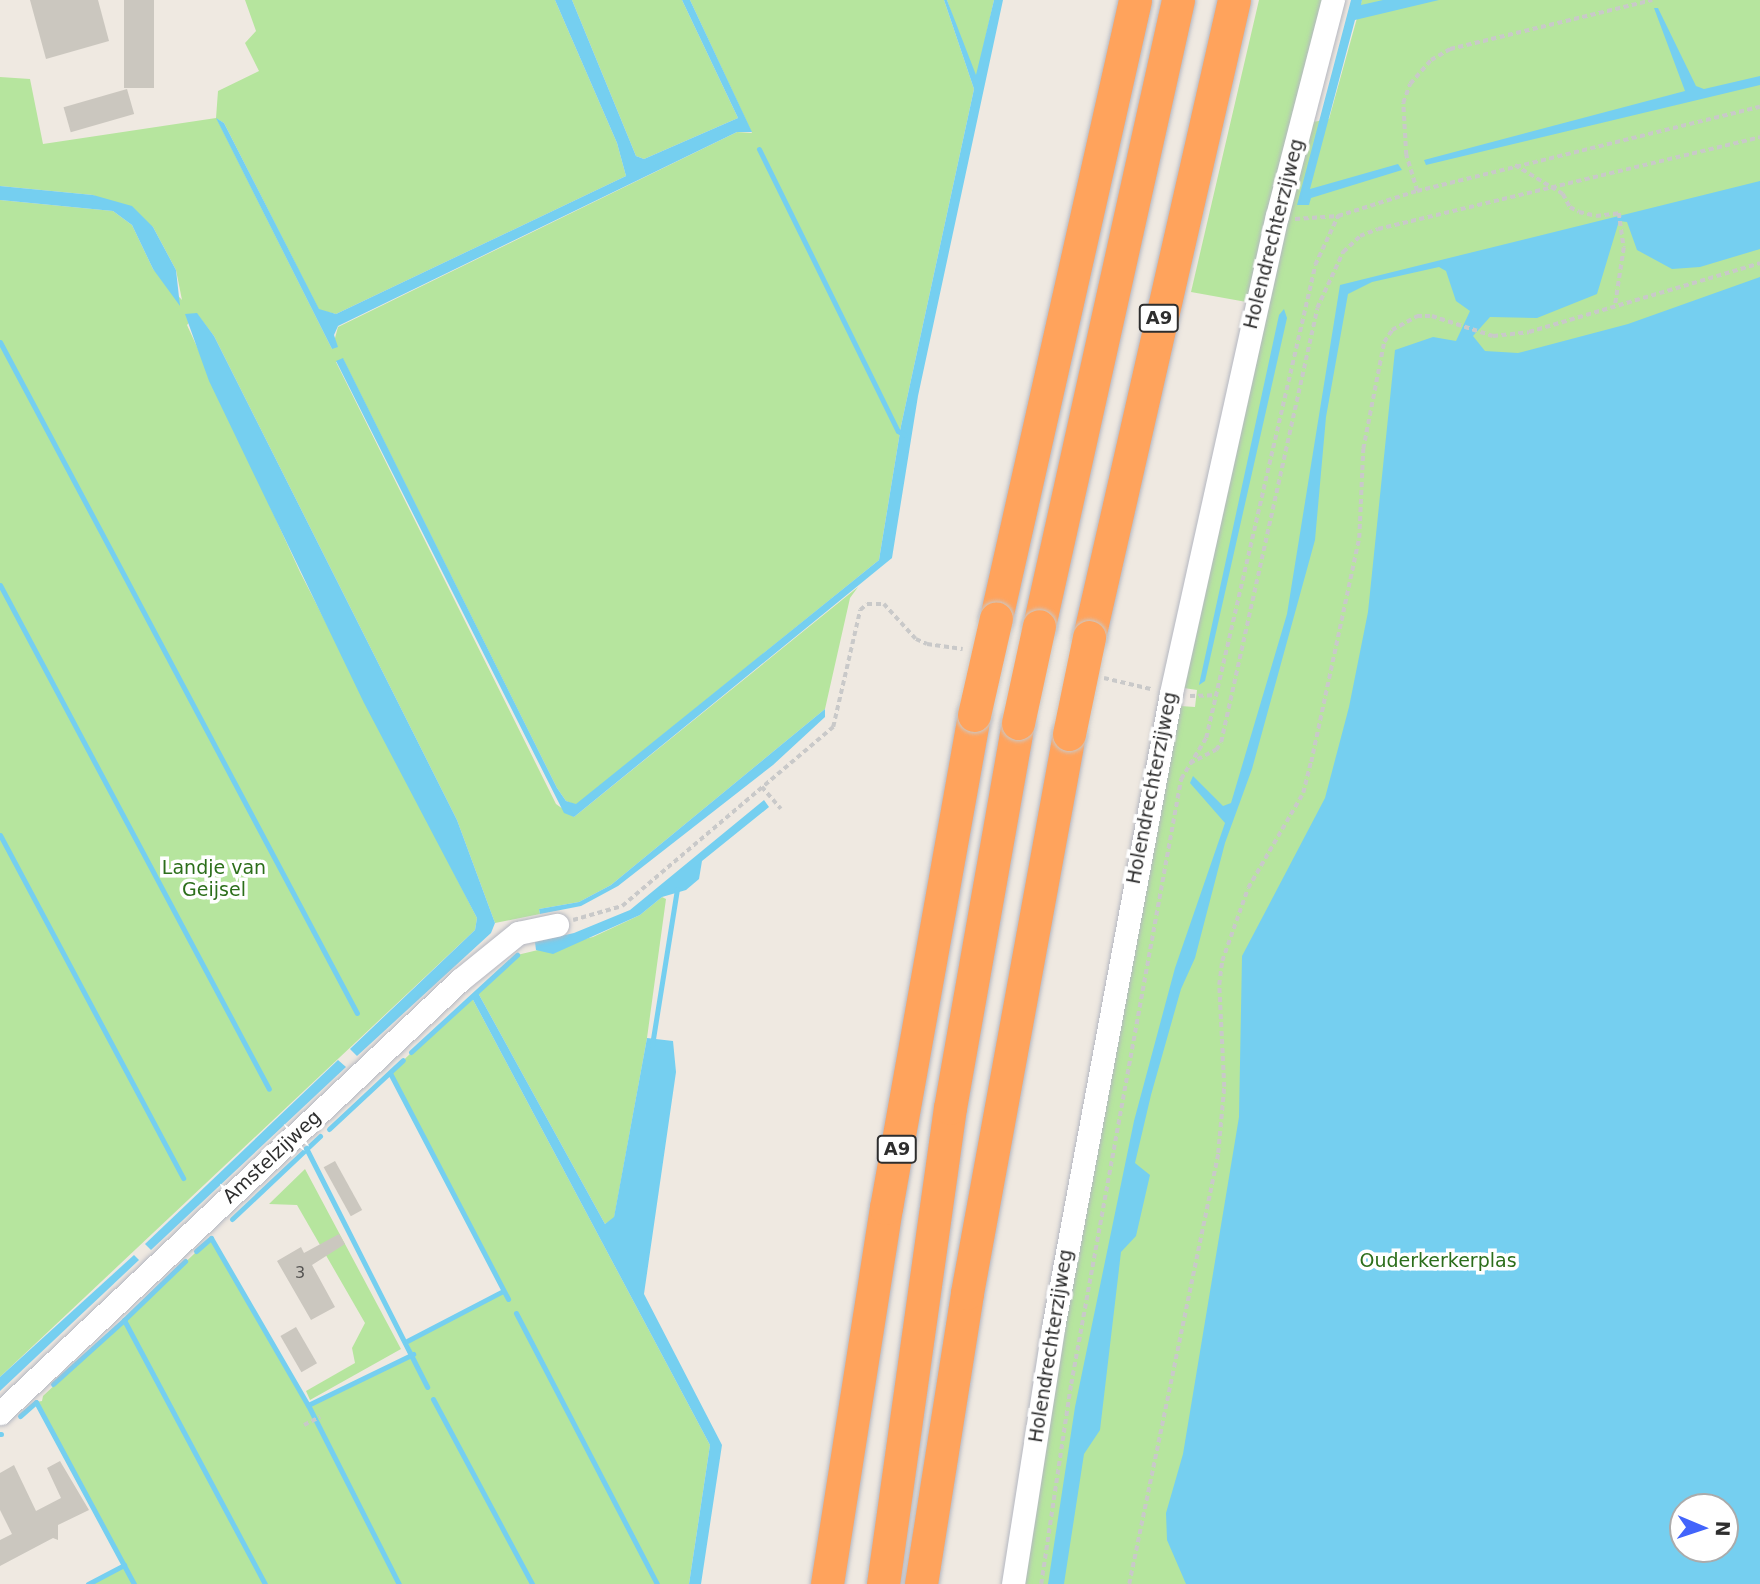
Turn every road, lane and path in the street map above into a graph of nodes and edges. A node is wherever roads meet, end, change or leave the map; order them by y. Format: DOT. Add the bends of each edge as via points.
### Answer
graph roads {
  1 [pos="1135,0"];
  2 [pos="1178,0"];
  3 [pos="1234,0"];
  4 [pos="1333,0"];
  5 [pos="1652,0"];
  6 [pos="1760,107"];
  7 [pos="1760,137"];
  8 [pos="1515,166"];
  9 [pos="1550,186"];
  10 [pos="1418,191"];
  11 [pos="1277,216"];
  12 [pos="1338,216"];
  13 [pos="1760,263"];
  14 [pos="1615,308"];
  15 [pos="965,650"];
  16 [pos="1095,676"];
  17 [pos="1171,693"];
  18 [pos="1215,695"];
  19 [pos="1186,764"];
  20 [pos="762,786"];
  21 [pos="781,809"];
  22 [pos="556,925"];
  23 [pos="0,1413"];
  24 [pos="320,1417"];
  25 [pos="304,1424"];
  26 [pos="827,1584"];
  27 [pos="883,1584"];
  28 [pos="921,1584"];
  29 [pos="1013,1584"];
  30 [pos="1041,1584"];
  31 [pos="1129,1584"];
  1 -- 26 [label="highway, A9, bridge" via="974,715 886,1209"];
  2 -- 27 [label="highway, A9, bridge" via="1018,723 950,1108"];
  3 -- 28 [label="highway, A9, bridge" via="1069,734 983,1197"];
  4 -- 11 [label="street, Holendrechterzijweg"];
  5 -- 10 [label="path" via="1450,50 1431,60 1410,84 1403,103 1406,155"];
  6 -- 8 [label="path"];
  7 -- 9 [label="path"];
  8 -- 9 [label="path"];
  8 -- 10 [label="path"];
  9 -- 14 [label="path" via="1579,212 1619,214 1624,248"];
  9 -- 19 [label="path" via="1378,229 1360,236 1343,251 1317,308 1221,742 1216,750"];
  10 -- 12 [label="path"];
  11 -- 12 [label="path" via="1308,221"];
  11 -- 17 [label="street, Holendrechterzijweg"];
  12 -- 18 [label="path" via="1315,265"];
  13 -- 14 [label="path"];
  14 -- 31 [label="path" via="1529,332 1493,336 1432,316 1405,320 1391,330 1377,364 1363,449 1359,538 1303,793 1248,888 1222,961 1224,1087 1218,1153"];
  15 -- 20 [label="path" via="916,639 884,604 867,604 860,610 833,727"];
  16 -- 17 [label="path"];
  17 -- 18 [label="path" via="1208,699"];
  17 -- 29 [label="street, Holendrechterzijweg" via="1094,1098"];
  18 -- 19 [label="path" via="1206,738"];
  19 -- 30 [label="path" via="1071,1384"];
  20 -- 21 [label="path"];
  20 -- 22 [label="path" via="622,906"];
  22 -- 23 [label="street, Amstelzijweg" via="518,933 460,980"];
  24 -- 25 [label="path"];
}
